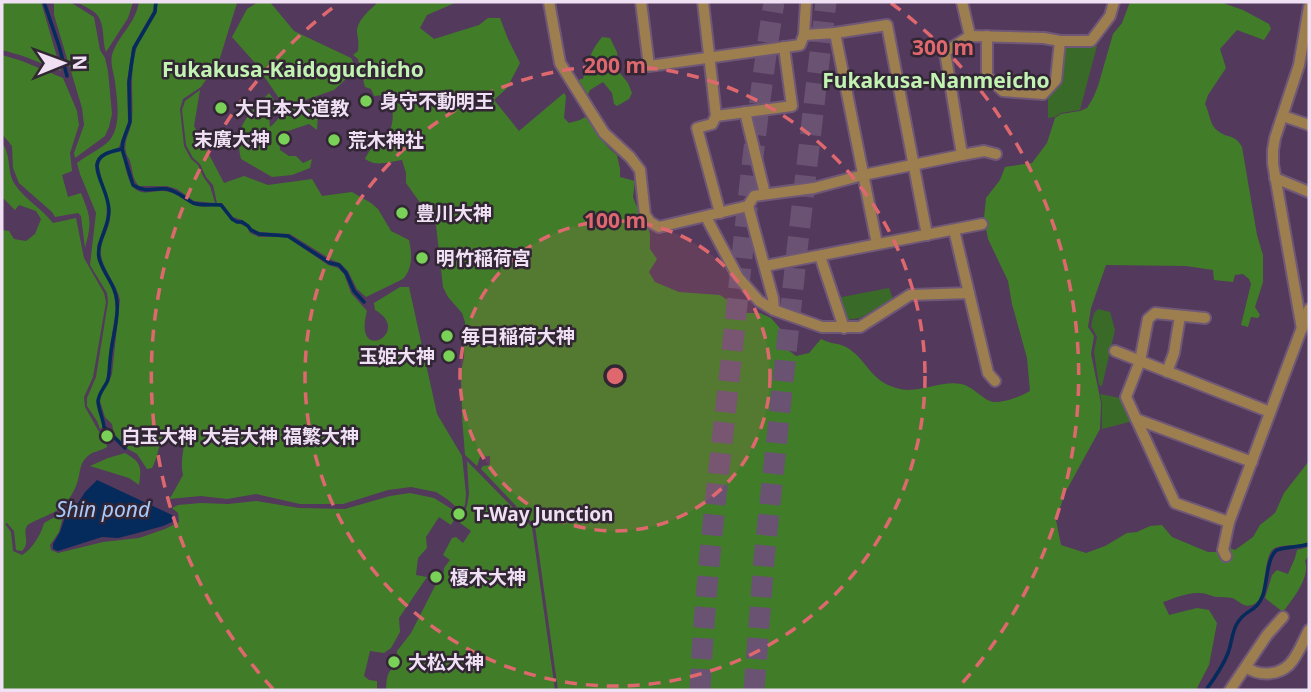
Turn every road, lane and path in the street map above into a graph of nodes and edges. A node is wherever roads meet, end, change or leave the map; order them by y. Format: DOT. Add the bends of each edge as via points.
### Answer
graph roads {
  1 [pos="549,2"];
  2 [pos="641,2"];
  3 [pos="703,2"];
  4 [pos="806,2"];
  5 [pos="962,2"];
  6 [pos="1114,2"];
  7 [pos="1309,8"];
  8 [pos="835,33"];
  9 [pos="804,36"];
  10 [pos="970,36"];
  11 [pos="988,36"];
  12 [pos="1060,41"];
  13 [pos="785,47"];
  14 [pos="709,57"];
  15 [pos="744,112"];
  16 [pos="716,116"];
  17 [pos="1283,116"];
  18 [pos="1309,125"];
  19 [pos="996,154"];
  20 [pos="962,155"];
  21 [pos="914,165"];
  22 [pos="863,175"];
  23 [pos="1275,178"];
  24 [pos="1309,192"];
  25 [pos="765,194"];
  26 [pos="748,206"];
  27 [pos="720,214"];
  28 [pos="706,217"];
  29 [pos="982,224"];
  30 [pos="954,230"];
  31 [pos="927,235"];
  32 [pos="877,244"];
  33 [pos="820,256"];
  34 [pos="765,266"];
  35 [pos="969,293"];
  36 [pos="1309,309"];
  37 [pos="774,310"];
  38 [pos="1180,316"];
  39 [pos="1205,318"];
  40 [pos="844,328"];
  41 [pos="1302,328"];
  42 [pos="1115,351"];
  43 [pos="1140,361"];
  44 [pos="1167,372"];
  45 [pos="995,381"];
  46 [pos="1270,412"];
  47 [pos="1136,419"];
  48 [pos="1252,462"];
  49 [pos="1229,522"];
  50 [pos="1226,556"];
  51 [pos="1283,617"];
  52 [pos="1309,630"];
  53 [pos="1245,667"];
  54 [pos="1230,690"];
  1 -- 28 [label="street" via="560,63 604,133 640,170 645,215 650,222 659,228"];
  2 -- 14 [label="street" via="649,66"];
  3 -- 14 [label="street"];
  4 -- 9 [label="street"];
  5 -- 10 [label="street"];
  6 -- 12 [label="street" via="1110,16 1091,41"];
  7 -- 17 [label="street" via="1299,65"];
  8 -- 9 [label="street"];
  8 -- 21 [label="street" via="887,25"];
  8 -- 22 [label="street"];
  9 -- 13 [label="street" via="800,45"];
  10 -- 11 [label="street"];
  10 -- 20 [label="street" via="945,52"];
  11 -- 12 [label="street"];
  11 -- 12 [label="street" via="988,76 1003,90 1043,94 1056,80"];
  13 -- 14 [label="street"];
  13 -- 15 [label="street" via="792,106"];
  14 -- 16 [label="street"];
  15 -- 16 [label="street"];
  15 -- 25 [label="street"];
  16 -- 27 [label="street" via="712,124 697,128"];
  17 -- 18 [label="street"];
  17 -- 23 [label="street" via="1273,150"];
  19 -- 20 [label="street"];
  20 -- 21 [label="street"];
  21 -- 22 [label="street"];
  21 -- 31 [label="street"];
  22 -- 25 [label="street"];
  22 -- 32 [label="street"];
  23 -- 24 [label="street"];
  23 -- 41 [label="street"];
  25 -- 26 [label="street" via="754,196"];
  26 -- 27 [label="street"];
  26 -- 34 [label="street"];
  27 -- 28 [label="street"];
  28 -- 37 [label="street" via="738,277 759,301"];
  29 -- 30 [label="street"];
  30 -- 31 [label="street"];
  30 -- 35 [label="street"];
  31 -- 32 [label="street"];
  32 -- 33 [label="street"];
  33 -- 34 [label="street"];
  33 -- 40 [label="street"];
  34 -- 37 [label="street"];
  35 -- 40 [label="street" via="910,295 860,327"];
  35 -- 45 [label="street" via="988,373"];
  36 -- 41 [label="street"];
  37 -- 40 [label="street" via="822,327"];
  38 -- 39 [label="street"];
  38 -- 43 [label="street" via="1155,313 1148,319"];
  38 -- 44 [label="street"];
  41 -- 46 [label="street"];
  42 -- 43 [label="street"];
  43 -- 44 [label="street"];
  43 -- 47 [label="street" via="1126,397"];
  44 -- 46 [label="street"];
  46 -- 48 [label="street"];
  47 -- 48 [label="street"];
  47 -- 49 [label="street" via="1175,503"];
  48 -- 49 [label="street"];
  49 -- 50 [label="street" via="1223,550"];
  51 -- 53 [label="street"];
  52 -- 53 [label="street" via="1291,663 1282,670 1262,673"];
  53 -- 54 [label="street"];
}
